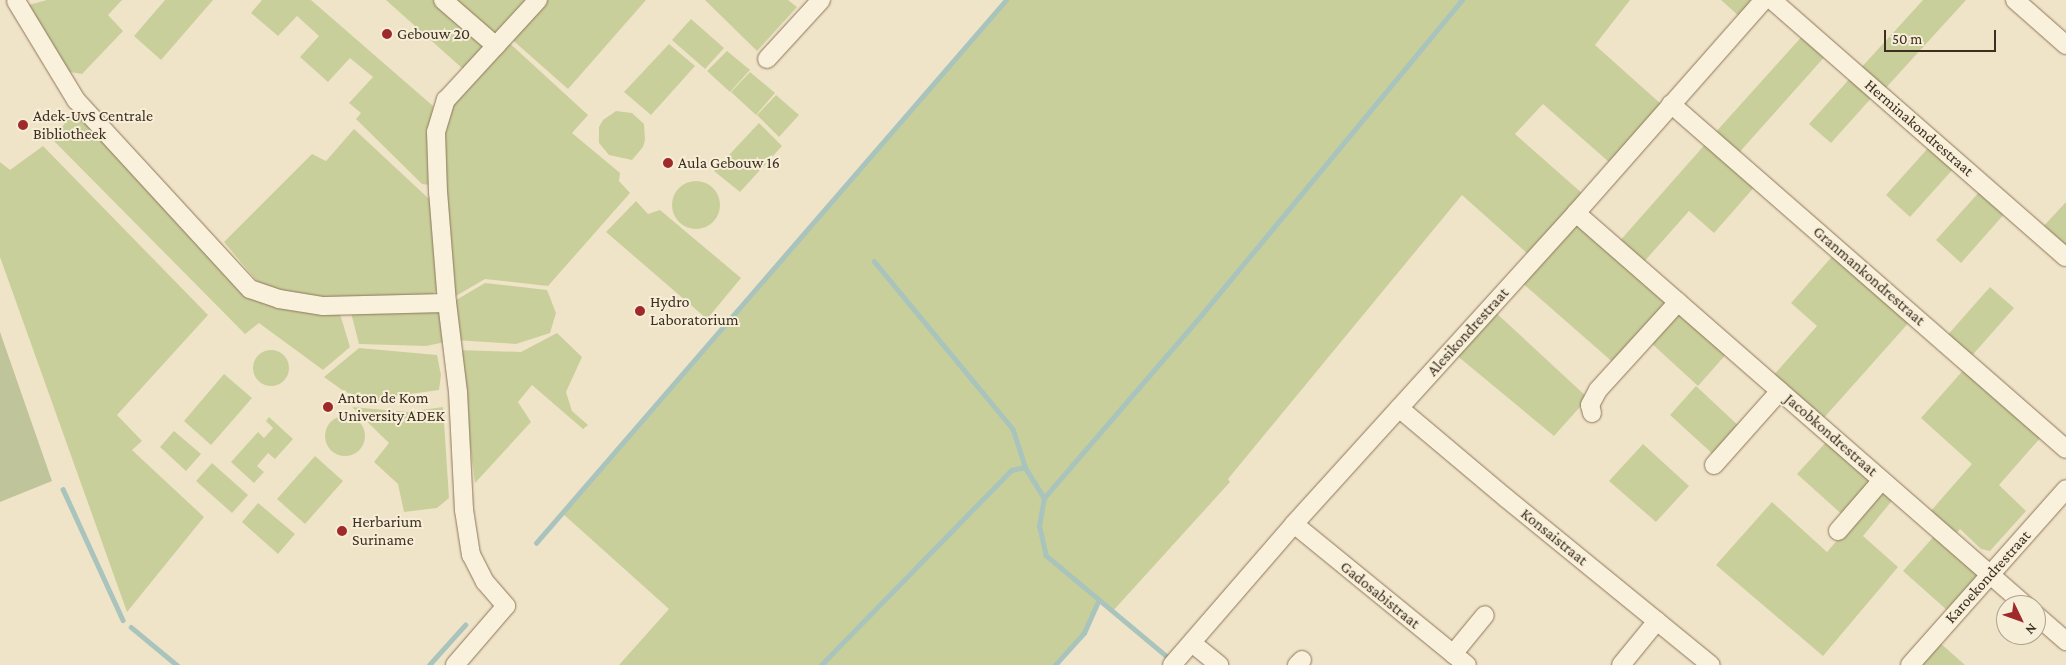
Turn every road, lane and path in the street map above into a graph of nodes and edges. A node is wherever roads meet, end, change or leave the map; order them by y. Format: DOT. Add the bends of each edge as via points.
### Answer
graph roads {
  1 [pos="442,0"];
  2 [pos="538,0"];
  3 [pos="821,0"];
  4 [pos="1764,0"];
  5 [pos="1772,0"];
  6 [pos="2015,0"];
  7 [pos="13,1"];
  8 [pos="2066,45"];
  9 [pos="496,46"];
  10 [pos="767,59"];
  11 [pos="1672,104"];
  12 [pos="1576,213"];
  13 [pos="2066,257"];
  14 [pos="1678,302"];
  15 [pos="447,303"];
  16 [pos="1780,391"];
  17 [pos="1399,408"];
  18 [pos="1592,413"];
  19 [pos="2066,448"];
  20 [pos="1714,464"];
  21 [pos="1882,480"];
  22 [pos="2066,489"];
  23 [pos="1294,524"];
  24 [pos="1838,531"];
  25 [pos="1991,575"];
  26 [pos="2014,595"];
  27 [pos="1485,615"];
  28 [pos="1657,621"];
  29 [pos="2046,624"];
  30 [pos="2066,642"];
  31 [pos="1192,643"];
  32 [pos="1453,654"];
  33 [pos="455,665"];
  34 [pos="1172,665"];
  35 [pos="1219,665"];
  36 [pos="1467,665"];
  37 [pos="1621,665"];
  38 [pos="1712,665"];
  39 [pos="1910,665"];
  1 -- 9 [label="street"];
  2 -- 9 [label="street"];
  3 -- 10 [label="street"];
  4 -- 11 [label="street, Alesikondrestraat"];
  5 -- 13 [label="street, Herminakondrestraat"];
  6 -- 8 [label="street"];
  7 -- 15 [label="street" via="76,100 250,290 279,299 323,306"];
  9 -- 15 [label="street" via="446,100 436,132"];
  11 -- 12 [label="street, Alesikondrestraat"];
  11 -- 19 [label="street, Granmankondrestraat"];
  12 -- 14 [label="street, Jacobkondrestraat"];
  12 -- 17 [label="street, Alesikondrestraat"];
  14 -- 16 [label="street, Jacobkondrestraat"];
  14 -- 18 [label="street" via="1598,390 1590,405"];
  15 -- 33 [label="street" via="458,392 464,510 471,555 485,582 506,606"];
  16 -- 20 [label="street, Jacobkondrestraat"];
  16 -- 21 [label="street, Jacobkondrestraat"];
  17 -- 23 [label="street, Alesikondrestraat"];
  17 -- 28 [label="street, Konsaistraat"];
  21 -- 24 [label="street, Jacobkondrestraat"];
  21 -- 25 [label="street, Jacobkondrestraat"];
  22 -- 25 [label="street, Karoekondrestraat"];
  23 -- 31 [label="street, Alesikondrestraat"];
  23 -- 32 [label="street, Gadosabistraat"];
  25 -- 26 [label="street, Jacobkondrestraat"];
  25 -- 39 [label="street, Karoekondrestraat"];
  27 -- 32 [label="street"];
  28 -- 37 [label="street"];
  28 -- 38 [label="street, Konsaistraat"];
  29 -- 30 [label="street"];
  31 -- 34 [label="street, Alesikondrestraat"];
  31 -- 35 [label="street"];
  32 -- 36 [label="street, Gadosabistraat"];
}
